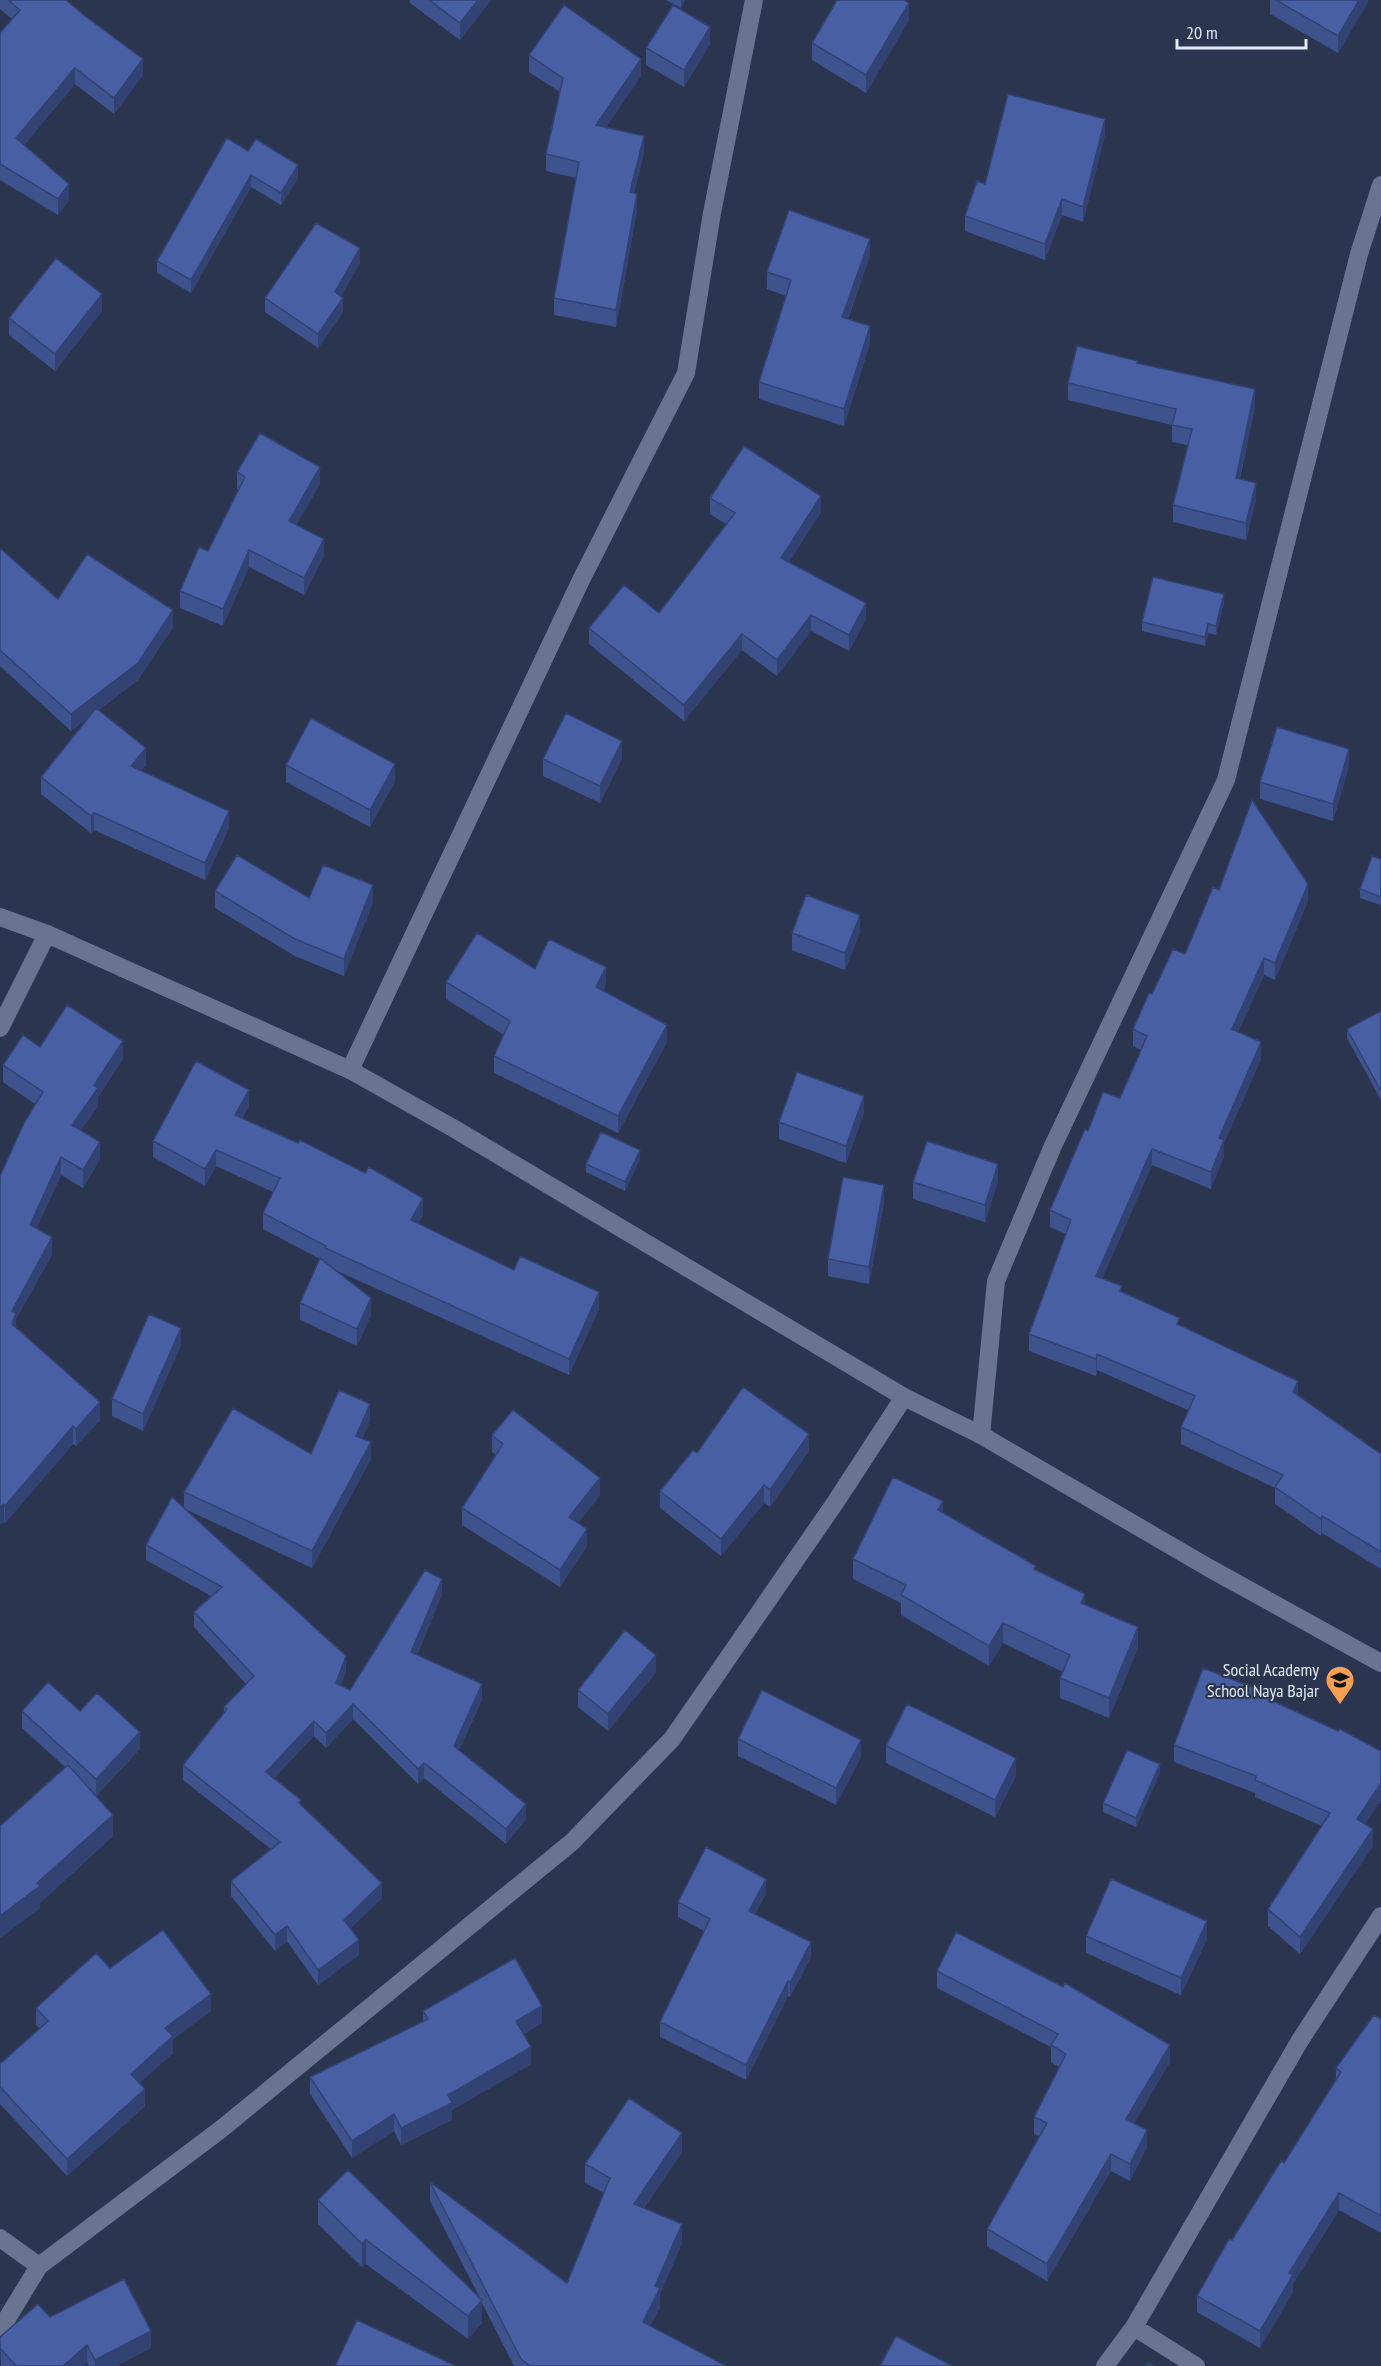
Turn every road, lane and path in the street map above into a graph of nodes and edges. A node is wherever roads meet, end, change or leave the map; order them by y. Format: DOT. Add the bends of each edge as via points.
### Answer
graph roads {
  1 [pos="753,0"];
  2 [pos="1381,185"];
  3 [pos="0,917"];
  4 [pos="47,934"];
  5 [pos="0,1028"];
  6 [pos="350,1070"];
  7 [pos="904,1397"];
  8 [pos="981,1435"];
  9 [pos="1381,1663"];
  10 [pos="1381,1916"];
  11 [pos="0,2238"];
  12 [pos="39,2266"];
  13 [pos="1134,2327"];
  14 [pos="0,2330"];
  15 [pos="1105,2366"];
  16 [pos="1196,2366"];
  1 -- 6 [label="street" via="686,373 581,580"];
  2 -- 8 [label="street" via="1359,254 1226,780 1052,1148 996,1281"];
  3 -- 4 [label="street"];
  4 -- 5 [label="street"];
  4 -- 6 [label="street"];
  6 -- 7 [label="street"];
  7 -- 8 [label="street"];
  7 -- 12 [label="street" via="672,1739 572,1842 220,2130"];
  8 -- 9 [label="street"];
  10 -- 13 [label="street" via="1299,2042"];
  11 -- 12 [label="street"];
  12 -- 14 [label="street"];
  13 -- 15 [label="street"];
  13 -- 16 [label="street"];
}
